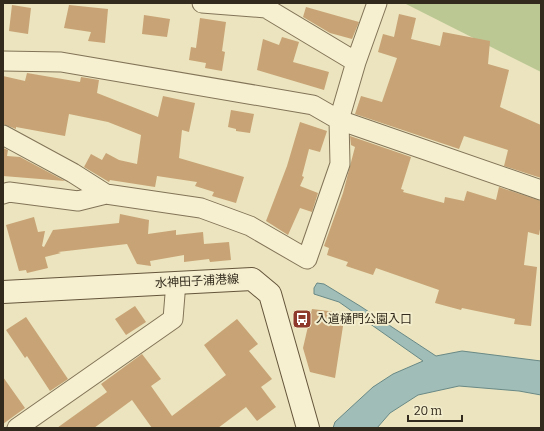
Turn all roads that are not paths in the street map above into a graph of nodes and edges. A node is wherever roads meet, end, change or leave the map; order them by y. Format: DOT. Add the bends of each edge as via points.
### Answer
graph roads {
  1 [pos="202,3"];
  2 [pos="377,3"];
  3 [pos="3,61"];
  4 [pos="356,62"];
  5 [pos="339,120"];
  6 [pos="3,135"];
  7 [pos="541,190"];
  8 [pos="3,194"];
  9 [pos="106,194"];
  10 [pos="176,282"];
  11 [pos="3,292"];
  12 [pos="17,428"];
  13 [pos="308,428"];
  1 -- 4 [label="street" via="266,8"];
  2 -- 4 [label="street"];
  3 -- 5 [label="street" via="61,62 313,105"];
  4 -- 5 [label="street"];
  5 -- 7 [label="street"];
  5 -- 9 [label="street" via="340,164 307,259 250,226 201,208"];
  6 -- 9 [label="street" via="73,172"];
  8 -- 9 [label="street" via="9,192 78,201"];
  10 -- 11 [label="main road, 水神田子浦港線"];
  10 -- 12 [label="street" via="173,319"];
  10 -- 13 [label="main road, 水神田子浦港線" via="252,278 270,294"];
}
